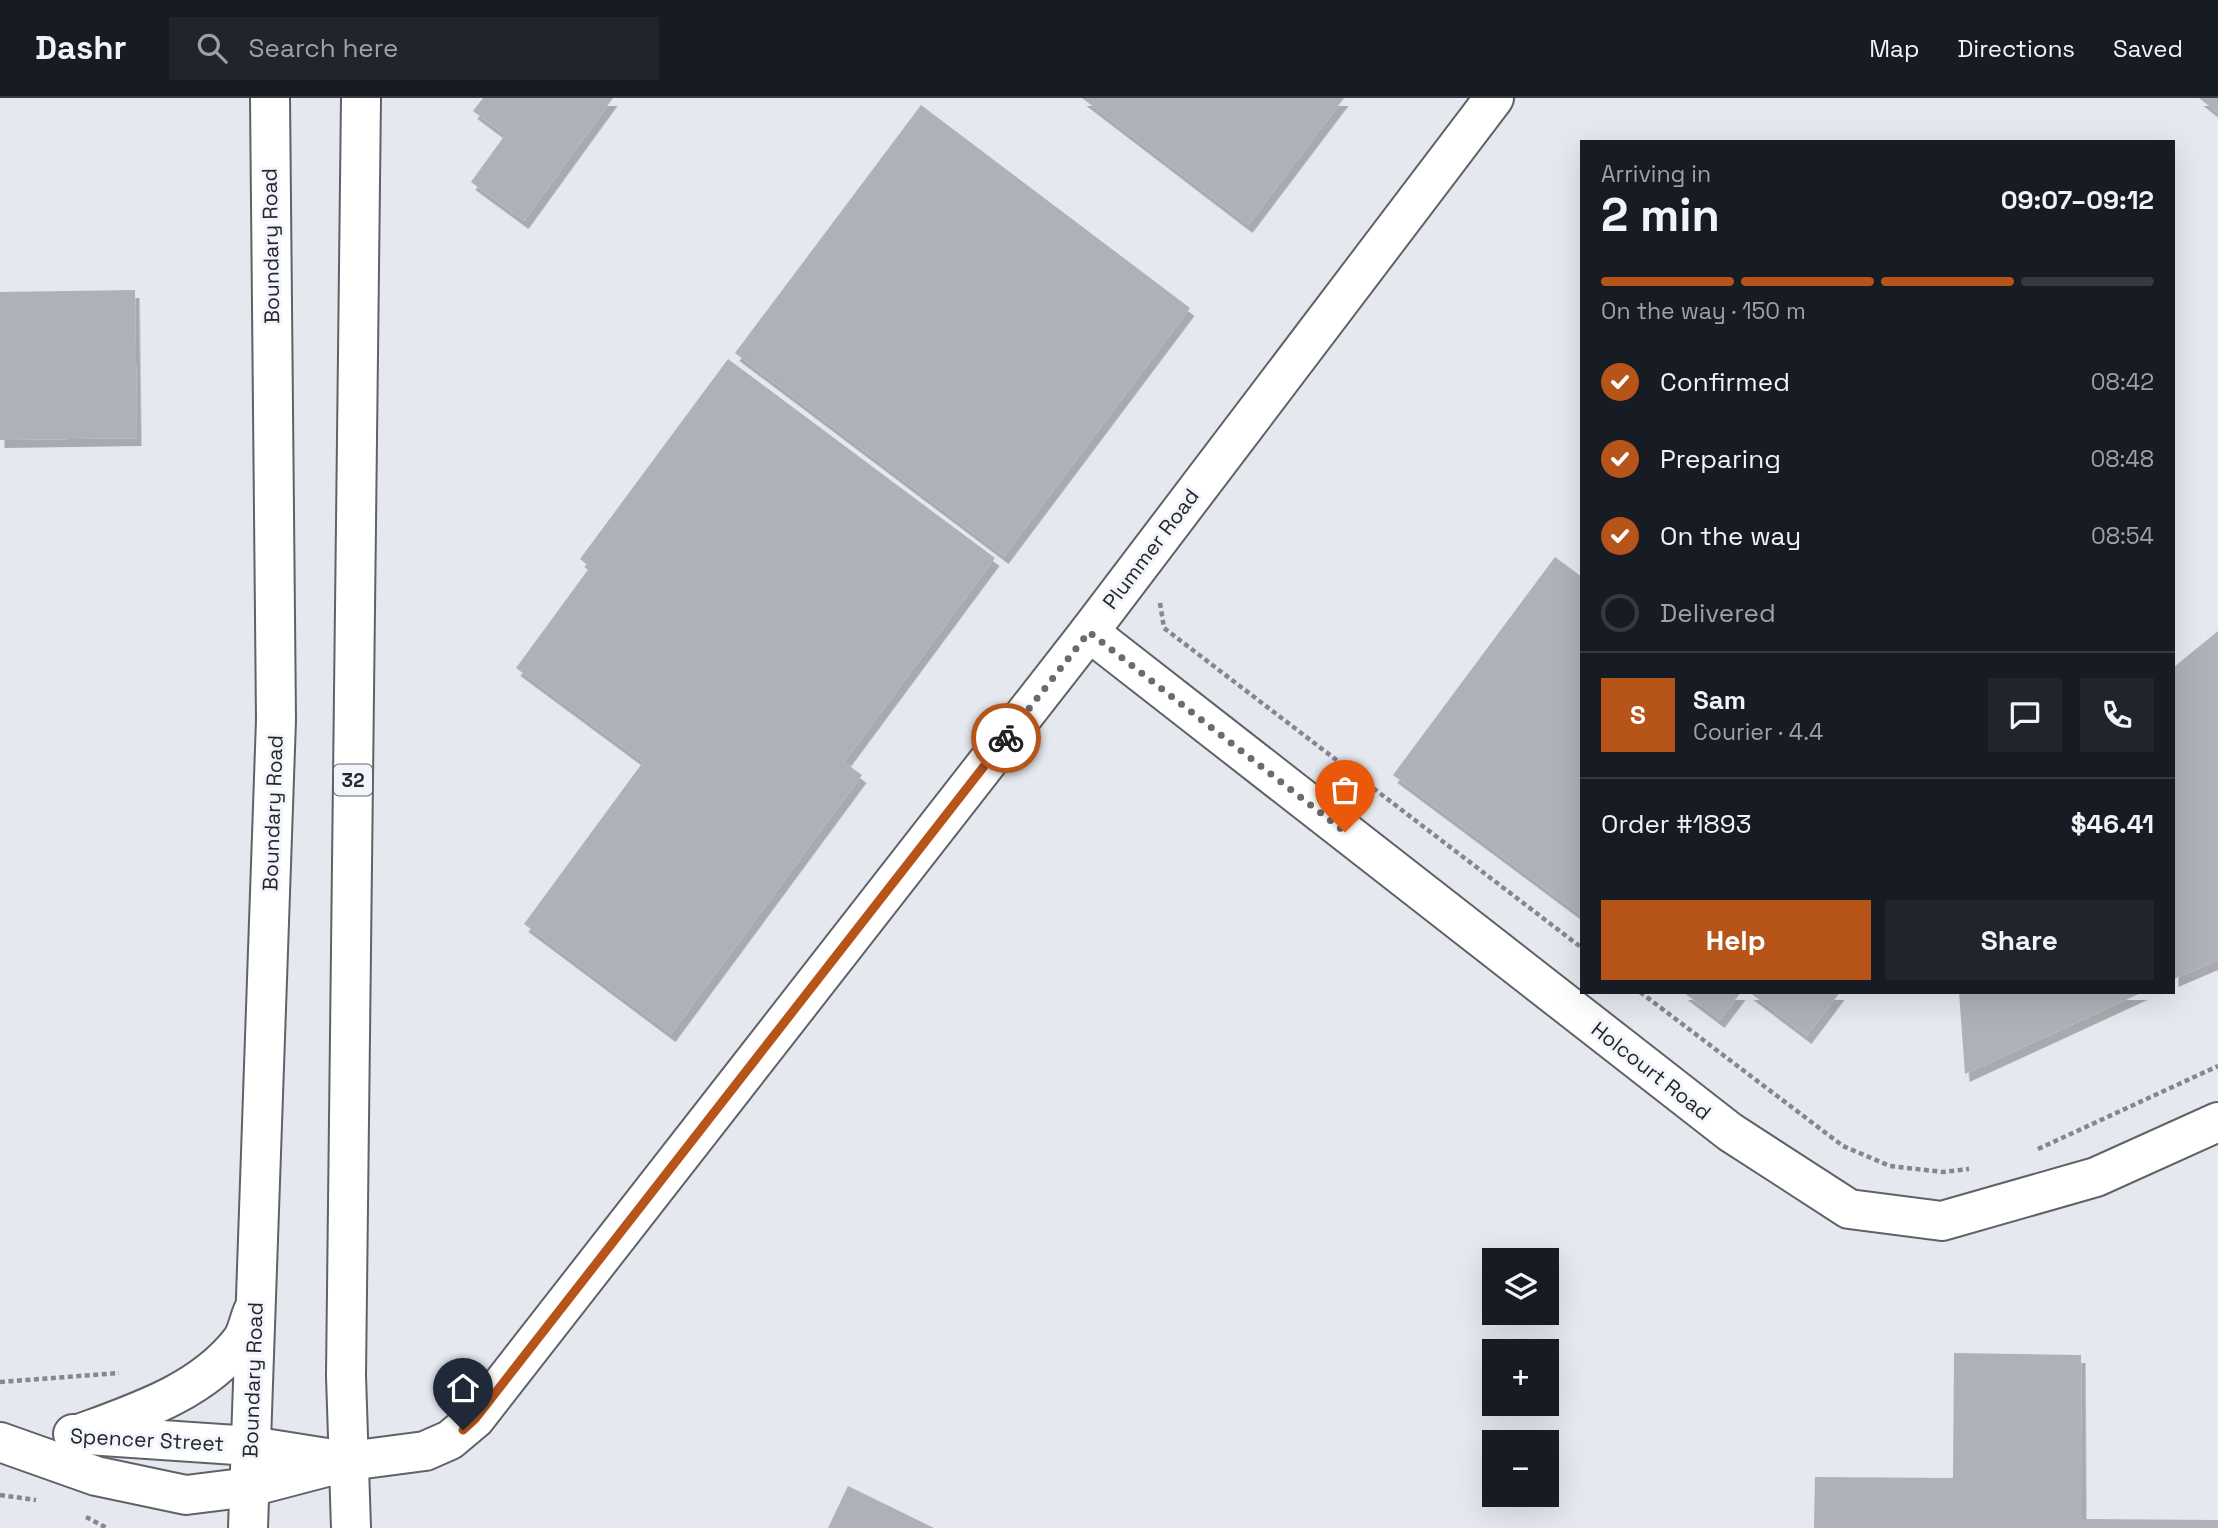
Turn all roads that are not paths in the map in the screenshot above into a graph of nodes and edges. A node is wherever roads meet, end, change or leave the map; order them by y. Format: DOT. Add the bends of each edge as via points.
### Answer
graph roads {
  1 [pos="270,98"];
  2 [pos="361,98"];
  3 [pos="1493,98"];
  4 [pos="1089,632"];
  5 [pos="2218,1122"];
  6 [pos="256,1302"];
  7 [pos="79,1434"];
  8 [pos="1,1442"];
  9 [pos="251,1446"];
  10 [pos="349,1461"];
  11 [pos="250,1487"];
  12 [pos="248,1528"];
  13 [pos="351,1528"];
  1 -- 6 [label="street, Boundary Road" via="276,720"];
  2 -- 10 [label="street, 32" via="346,1376"];
  3 -- 4 [label="street, Plummer Road"];
  4 -- 5 [label="street, Holcourt Road" via="1731,1132 1849,1209 1942,1221 2096,1177"];
  4 -- 10 [label="street, Plummer Road" via="475,1419 450,1440 425,1451"];
  6 -- 7 [label="street" via="242,1339 185,1389"];
  6 -- 9 [label="street, Boundary Road"];
  7 -- 8 [label="street, Spencer Street"];
  7 -- 9 [label="street, Spencer Street"];
  8 -- 11 [label="street, Spencer Street" via="96,1476 186,1495"];
  9 -- 10 [label="street, Plummer Road"];
  9 -- 11 [label="street, Boundary Road"];
  10 -- 11 [label="street, Plummer Road"];
  10 -- 13 [label="street, 32"];
  11 -- 12 [label="street, Boundary Road"];
}
